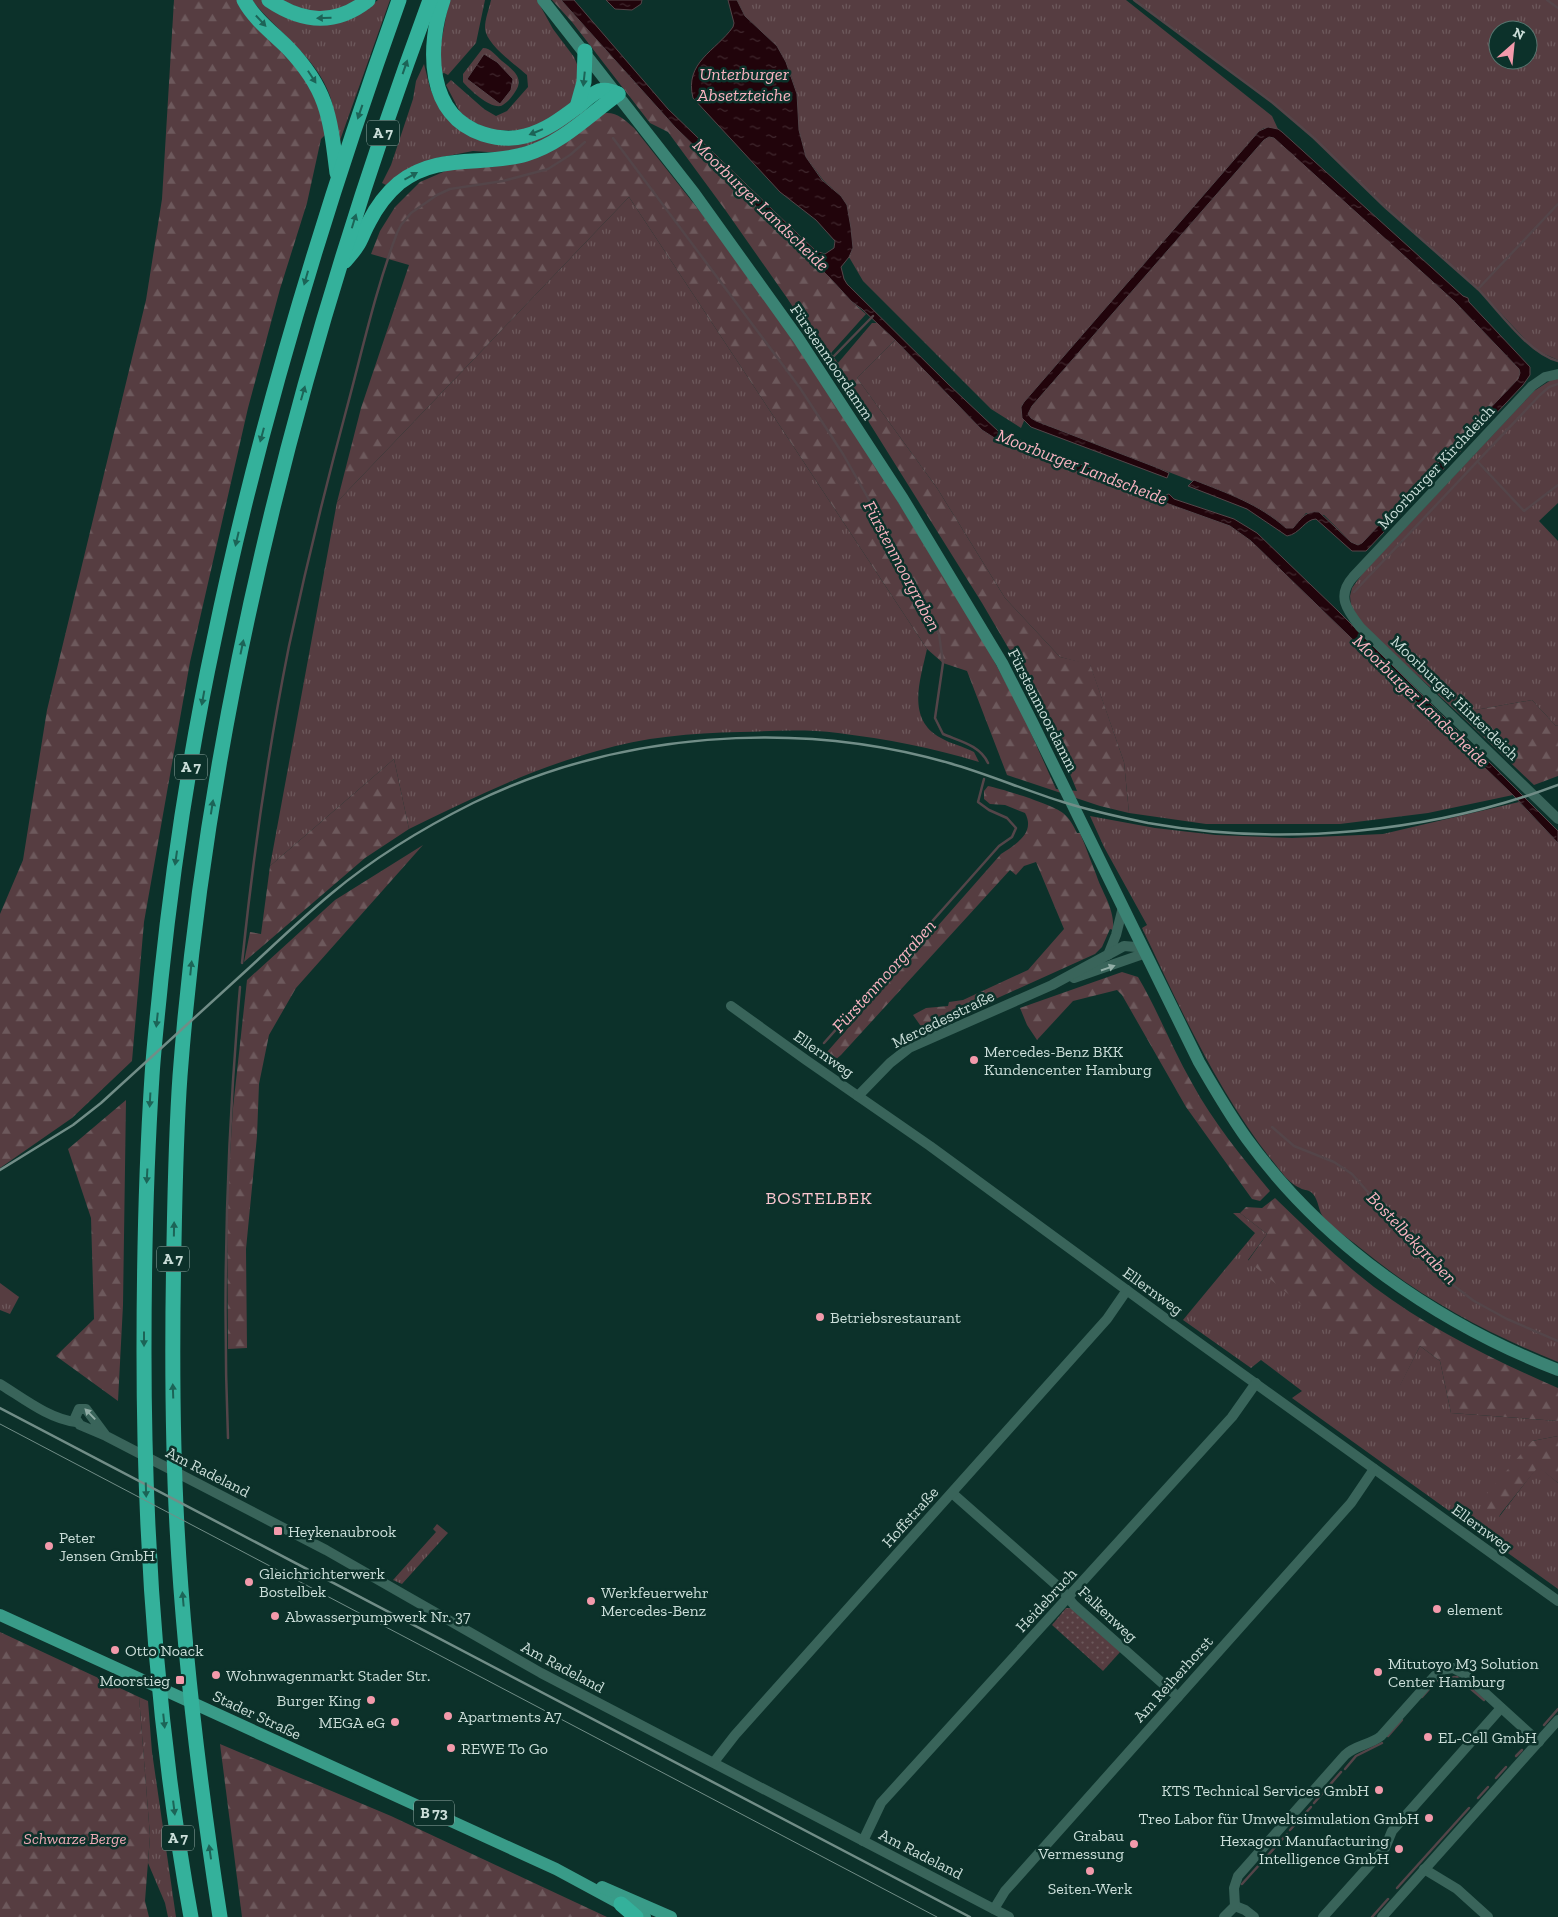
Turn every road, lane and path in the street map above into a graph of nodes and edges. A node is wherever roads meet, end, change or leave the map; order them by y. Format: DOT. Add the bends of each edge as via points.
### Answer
graph roads {
  1 [pos="244,0"];
  2 [pos="269,0"];
  3 [pos="368,0"];
  4 [pos="399,0"];
  5 [pos="430,0"];
  6 [pos="443,0"];
  7 [pos="543,0"];
  8 [pos="585,51"];
  9 [pos="618,94"];
  10 [pos="578,106"];
  11 [pos="338,177"];
  12 [pos="340,268"];
  13 [pos="1558,374"];
  14 [pos="1344,591"];
  15 [pos="1558,819"];
  16 [pos="1123,907"];
  17 [pos="1146,953"];
  18 [pos="1108,955"];
  19 [pos="1052,985"];
  20 [pos="731,1006"];
  21 [pos="858,1096"];
  22 [pos="1127,1290"];
  23 [pos="1558,1370"];
  24 [pos="1256,1383"];
  25 [pos="0,1384"];
  26 [pos="76,1422"];
  27 [pos="106,1436"];
  28 [pos="1374,1469"];
  29 [pos="952,1493"];
  30 [pos="1068,1598"];
  31 [pos="1558,1601"];
  32 [pos="0,1615"];
  33 [pos="1178,1696"];
  34 [pos="1501,1708"];
  35 [pos="1558,1720"];
  36 [pos="1539,1742"];
  37 [pos="714,1762"];
  38 [pos="863,1841"];
  39 [pos="556,1869"];
  40 [pos="1424,1869"];
  41 [pos="215,1888"];
  42 [pos="621,1904"];
  43 [pos="1235,1906"];
  44 [pos="994,1909"];
  45 [pos="191,1917"];
  46 [pos="220,1917"];
  47 [pos="224,1917"];
  48 [pos="636,1917"];
  49 [pos="645,1917"];
  50 [pos="671,1917"];
  51 [pos="1009,1917"];
  52 [pos="1224,1917"];
  53 [pos="1254,1917"];
  54 [pos="1323,1917"];
  55 [pos="1382,1917"];
  56 [pos="1488,1917"];
  1 -- 11 [label="highway, one-way" via="260,22 297,57 322,93 332,131"];
  3 -- 2 [label="highway, one-way" via="329,19 296,15"];
  4 -- 11 [label="highway, A 7, one-way"];
  12 -- 5 [label="highway, A 7, one-way" via="399,84"];
  10 -- 6 [label="highway, one-way" via="549,126 523,137 494,137 464,125 448,108 436,78 433,46"];
  7 -- 8 [label="main road, Fürstenmoordamm"];
  8 -- 9 [label="main road, Fürstenmoordamm"];
  8 -- 10 [label="highway, one-way" via="584,82"];
  9 -- 10 [label="highway" via="608,90 599,92"];
  12 -- 9 [label="highway, one-way" via="358,245 380,204 405,179 437,165 512,157 540,149"];
  9 -- 16 [label="main road, Fürstenmoordamm" via="694,193 823,376 902,499 1006,671"];
  11 -- 45 [label="highway, A 7, one-way" via="274,389 213,642 181,818 154,1045 144,1217 144,1423 148,1530 168,1759"];
  41 -- 12 [label="highway, A 7, one-way" via="188,1671 177,1527 173,1383 175,1183 183,1043 213,803 242,648 277,491"];
  13 -- 14 [label="street, Moorburger Kirchdeich" via="1545,377 1532,386 1353,577"];
  14 -- 15 [label="street, Moorburger Hinterdeich" via="1347,607 1360,627"];
  16 -- 17 [label="main road, Fürstenmoordamm"];
  16 -- 18 [label="street"];
  17 -- 18 [label="street, Mercedesstraße" via="1128,945"];
  19 -- 17 [label="street, Mercedesstraße, one-way"];
  17 -- 23 [label="main road, Fürstenmoordamm" via="1222,1102 1263,1159 1302,1203 1368,1263 1424,1302 1484,1337"];
  18 -- 19 [label="street, Mercedesstraße"];
  19 -- 21 [label="street, Mercedesstraße" via="909,1048"];
  20 -- 21 [label="street, Ellernweg"];
  21 -- 22 [label="street, Ellernweg"];
  22 -- 24 [label="street, Ellernweg"];
  22 -- 29 [label="street, Hoffstraße" via="1107,1319"];
  24 -- 28 [label="street, Ellernweg"];
  24 -- 30 [label="street, Heidebruch" via="1232,1417"];
  25 -- 26 [label="street" via="42,1409"];
  26 -- 27 [label="street, Am Radeland"];
  27 -- 26 [label="street, Am Radeland, one-way" via="86,1409 76,1412"];
  27 -- 37 [label="street, Am Radeland" via="326,1550 506,1654"];
  28 -- 31 [label="street, Ellernweg"];
  28 -- 33 [label="street, Am Reiherhorst" via="1351,1503"];
  29 -- 30 [label="street, Falkenweg"];
  29 -- 37 [label="street, Hoffstraße"];
  30 -- 33 [label="street, Falkenweg"];
  30 -- 38 [label="street, Heidebruch" via="881,1803"];
  32 -- 39 [label="main road, Stader Straße / B 73"];
  33 -- 44 [label="street, Am Reiherhorst" via="1005,1891"];
  34 -- 36 [label="street"];
  34 -- 43 [label="street" via="1460,1671 1450,1668 1438,1671 1381,1736 1345,1755 1238,1876 1234,1888"];
  34 -- 54 [label="street" via="1392,1830 1385,1848"];
  35 -- 36 [label="street"];
  36 -- 40 [label="street"];
  37 -- 38 [label="street, Am Radeland"];
  38 -- 44 [label="street, Am Radeland"];
  39 -- 42 [label="main road, Stader Straße / B 73"];
  39 -- 50 [label="main road, Stader Straße / B 73"];
  40 -- 55 [label="street"];
  40 -- 56 [label="street" via="1457,1889"];
  41 -- 46 [label="highway, A 7"];
  41 -- 47 [label="highway"];
  42 -- 48 [label="highway"];
  42 -- 49 [label="main road, Stader Straße / B 73"];
  43 -- 52 [label="street"];
  43 -- 53 [label="street"];
  44 -- 51 [label="street, Am Radeland"];
}
